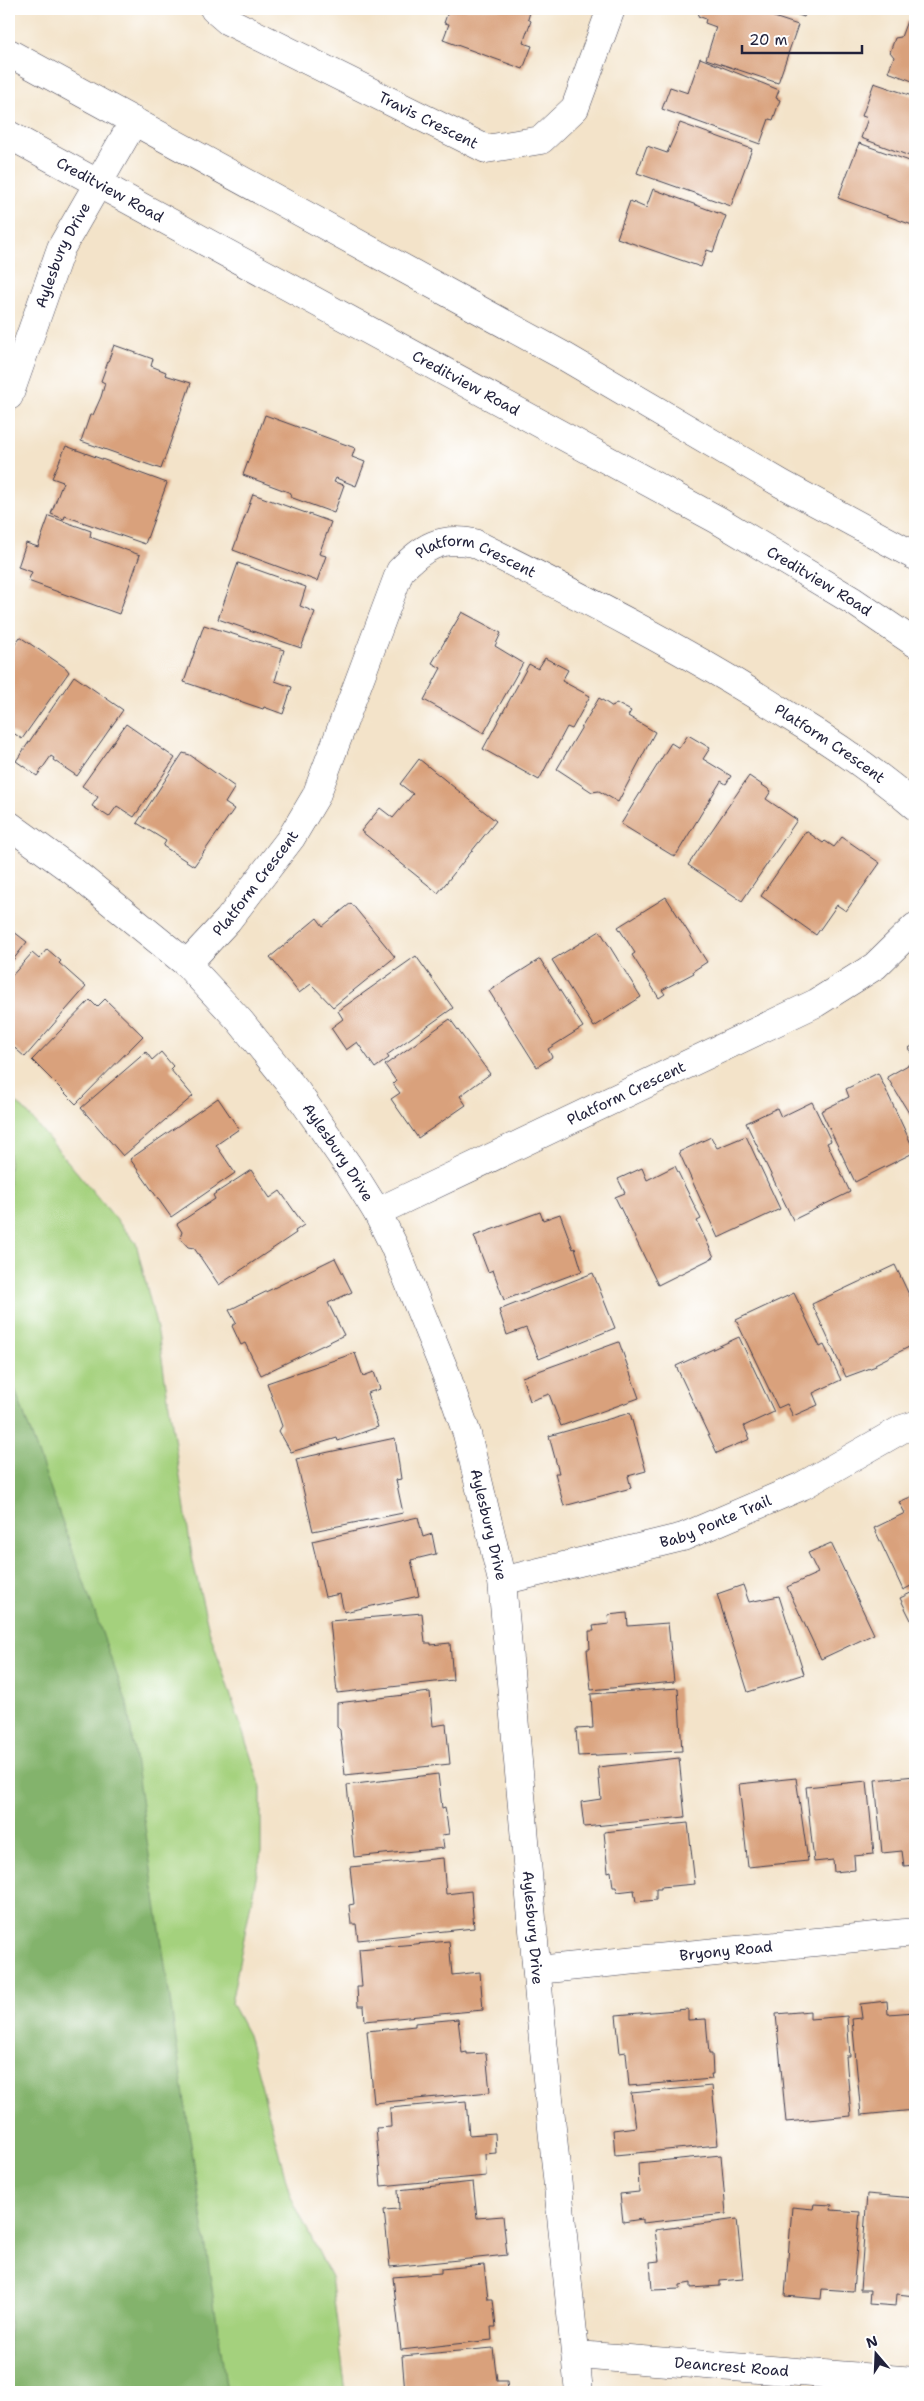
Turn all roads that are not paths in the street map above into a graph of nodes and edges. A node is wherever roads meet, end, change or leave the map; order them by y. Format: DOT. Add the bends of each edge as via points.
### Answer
graph roads {
  1 [pos="214,9"];
  2 [pos="611,9"];
  3 [pos="9,53"];
  4 [pos="134,121"];
  5 [pos="9,135"];
  6 [pos="98,184"];
  7 [pos="9,396"];
  8 [pos="915,556"];
  9 [pos="915,643"];
  10 [pos="915,806"];
  11 [pos="9,825"];
  12 [pos="915,927"];
  13 [pos="187,964"];
  14 [pos="377,1212"];
  15 [pos="915,1425"];
  16 [pos="502,1581"];
  17 [pos="915,1932"];
  18 [pos="537,1970"];
  19 [pos="577,2355"];
  20 [pos="915,2381"];
  21 [pos="579,2392"];
  1 -- 2 [label="street, Travis Crescent" via="228,21 486,150 541,140 575,108"];
  3 -- 4 [label="street"];
  4 -- 6 [label="street, Aylesbury Drive"];
  4 -- 8 [label="street" via="562,355 782,484"];
  5 -- 6 [label="street, Creditview Road"];
  6 -- 7 [label="street, Aylesbury Drive" via="61,248"];
  6 -- 9 [label="street, Creditview Road" via="718,520 853,601"];
  10 -- 13 [label="street, Platform Crescent" via="820,735 670,643 474,543 459,540 442,542 417,552 400,571 316,796 306,813 228,920"];
  11 -- 13 [label="street, Aylesbury Drive" via="74,872"];
  12 -- 14 [label="street, Platform Crescent" via="875,966 816,1003"];
  13 -- 14 [label="street, Aylesbury Drive" via="240,1021 297,1092"];
  14 -- 16 [label="street, Aylesbury Drive" via="431,1334 467,1434"];
  15 -- 16 [label="street, Baby Ponte Trail" via="902,1429 802,1486 683,1537"];
  16 -- 18 [label="street, Aylesbury Drive"];
  17 -- 18 [label="street, Bryony Road"];
  18 -- 19 [label="street, Aylesbury Drive"];
  19 -- 20 [label="street, Deancrest Road"];
  19 -- 21 [label="street, Aylesbury Drive"];
}
